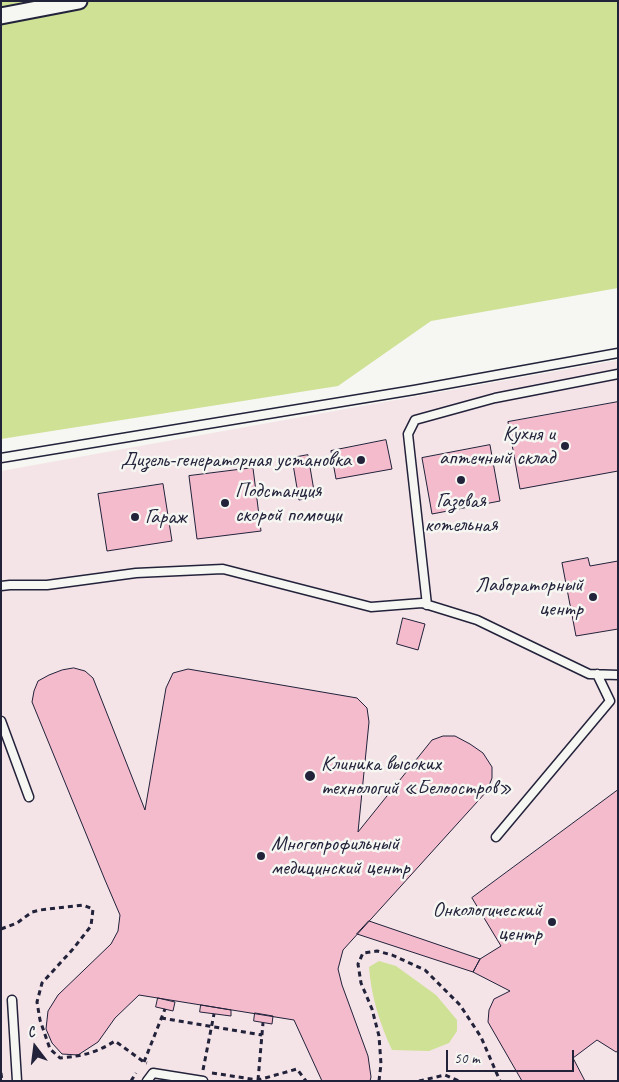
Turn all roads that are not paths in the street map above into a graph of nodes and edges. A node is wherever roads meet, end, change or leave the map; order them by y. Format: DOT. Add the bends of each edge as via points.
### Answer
graph roads {
  1 [pos="79,1"];
  2 [pos="1,16"];
  3 [pos="618,353"];
  4 [pos="618,374"];
  5 [pos="1,458"];
  6 [pos="1,586"];
  7 [pos="427,605"];
  8 [pos="597,674"];
  9 [pos="618,675"];
  10 [pos="1,721"];
  11 [pos="29,797"];
  12 [pos="496,837"];
  13 [pos="12,1000"];
  14 [pos="17,1081"];
  15 [pos="147,1081"];
  16 [pos="203,1081"];
  1 -- 2 [label="street"];
  3 -- 5 [label="lane"];
  4 -- 7 [label="lane" via="495,398 415,420 408,434"];
  6 -- 7 [label="lane" via="47,585 136,573 222,569 371,607"];
  7 -- 8 [label="lane" via="477,620 589,674"];
  8 -- 9 [label="lane"];
  8 -- 12 [label="lane" via="610,701"];
  10 -- 11 [label="lane"];
  13 -- 14 [label="lane"];
  15 -- 16 [label="lane" via="153,1072"];
}
